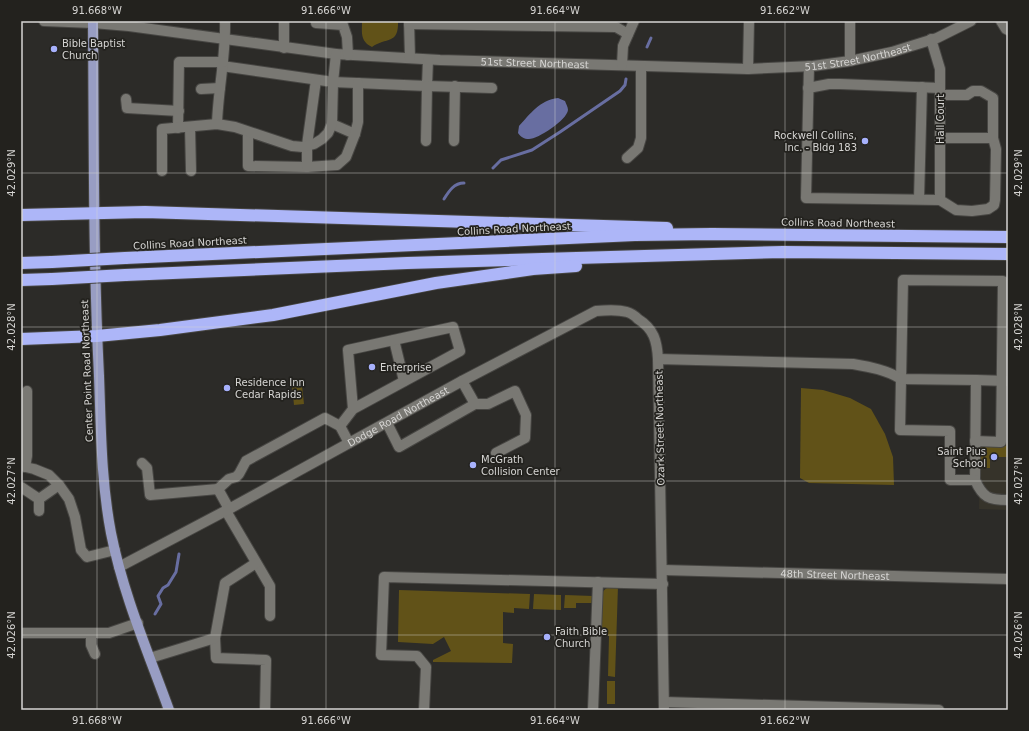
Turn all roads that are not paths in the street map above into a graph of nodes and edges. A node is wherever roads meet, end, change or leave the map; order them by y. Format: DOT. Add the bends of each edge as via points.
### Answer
graph roads {
  1 [pos="44,21"];
  2 [pos="225,21"];
  3 [pos="284,21"];
  4 [pos="316,21"];
  5 [pos="634,21"];
  6 [pos="749,21"];
  7 [pos="850,21"];
  8 [pos="971,21"];
  9 [pos="1001,21"];
  10 [pos="93,22"];
  11 [pos="343,23"];
  12 [pos="409,23"];
  13 [pos="432,23"];
  14 [pos="462,23"];
  15 [pos="487,23"];
  16 [pos="512,23"];
  17 [pos="538,24"];
  18 [pos="566,24"];
  19 [pos="592,24"];
  20 [pos="1008,30"];
  21 [pos="628,34"];
  22 [pos="226,39"];
  23 [pos="931,39"];
  24 [pos="284,48"];
  25 [pos="336,54"];
  26 [pos="348,55"];
  27 [pos="410,58"];
  28 [pos="428,60"];
  29 [pos="850,61"];
  30 [pos="223,64"];
  31 [pos="622,65"];
  32 [pos="641,66"];
  33 [pos="809,66"];
  34 [pos="748,69"];
  35 [pos="316,80"];
  36 [pos="333,82"];
  37 [pos="358,83"];
  38 [pos="427,86"];
  39 [pos="454,86"];
  40 [pos="922,87"];
  41 [pos="220,88"];
  42 [pos="492,88"];
  43 [pos="808,88"];
  44 [pos="201,89"];
  45 [pos="940,92"];
  46 [pos="126,99"];
  47 [pos="179,111"];
  48 [pos="217,124"];
  49 [pos="332,124"];
  50 [pos="190,127"];
  51 [pos="178,128"];
  52 [pos="248,132"];
  53 [pos="355,134"];
  54 [pos="940,138"];
  55 [pos="993,138"];
  56 [pos="426,141"];
  57 [pos="454,142"];
  58 [pos="307,146"];
  59 [pos="627,158"];
  60 [pos="307,167"];
  61 [pos="191,171"];
  62 [pos="162,172"];
  63 [pos="919,199"];
  64 [pos="940,200"];
  65 [pos="93,214"];
  66 [pos="21,215"];
  67 [pos="712,234"];
  68 [pos="1008,237"];
  69 [pos="783,252"];
  70 [pos="1008,254"];
  71 [pos="21,263"];
  72 [pos="21,280"];
  73 [pos="1005,291"];
  74 [pos="97,336"];
  75 [pos="1005,337"];
  76 [pos="21,339"];
  77 [pos="394,340"];
  78 [pos="658,359"];
  79 [pos="898,376"];
  80 [pos="976,380"];
  81 [pos="404,381"];
  82 [pos="462,381"];
  83 [pos="1005,381"];
  84 [pos="27,392"];
  85 [pos="475,404"];
  86 [pos="353,409"];
  87 [pos="386,423"];
  88 [pos="340,426"];
  89 [pos="975,441"];
  90 [pos="349,443"];
  91 [pos="496,453"];
  92 [pos="142,463"];
  93 [pos="23,467"];
  94 [pos="975,480"];
  95 [pos="58,485"];
  96 [pos="21,487"];
  97 [pos="218,489"];
  98 [pos="39,498"];
  99 [pos="1008,500"];
  100 [pos="39,510"];
  101 [pos="228,510"];
  102 [pos="115,550"];
  103 [pos="256,563"];
  104 [pos="119,567"];
  105 [pos="663,570"];
  106 [pos="1008,579"];
  107 [pos="598,582"];
  108 [pos="663,584"];
  109 [pos="270,616"];
  110 [pos="138,623"];
  111 [pos="21,633"];
  112 [pos="91,634"];
  113 [pos="215,638"];
  114 [pos="95,654"];
  115 [pos="150,658"];
  116 [pos="664,706"];
  117 [pos="869,709"];
  118 [pos="169,710"];
  119 [pos="265,710"];
  120 [pos="424,710"];
  121 [pos="593,710"];
  122 [pos="939,710"];
  1 -- 10 [label="street, 51st Street Northeast"];
  2 -- 22 [label="street"];
  3 -- 24 [label="street"];
  4 -- 11 [label="street"];
  5 -- 21 [label="street"];
  6 -- 34 [label="street"];
  7 -- 29 [label="street"];
  8 -- 23 [label="street, 51st Street Northeast"];
  9 -- 20 [label="street"];
  10 -- 22 [label="street, 51st Street Northeast"];
  10 -- 65 [label="main road, Center Point Road Northeast"];
  11 -- 26 [label="street"];
  12 -- 13 [label="street"];
  12 -- 27 [label="street"];
  13 -- 14 [label="street"];
  14 -- 15 [label="street"];
  15 -- 16 [label="street"];
  16 -- 17 [label="street"];
  17 -- 18 [label="street"];
  18 -- 19 [label="street"];
  19 -- 21 [label="street" via="616,27"];
  21 -- 31 [label="street" via="623,46"];
  22 -- 24 [label="street, 51st Street Northeast"];
  22 -- 30 [label="street"];
  23 -- 29 [label="street, 51st Street Northeast" via="892,52"];
  23 -- 45 [label="street, Hall Court" via="940,69"];
  24 -- 25 [label="street, 51st Street Northeast"];
  25 -- 26 [label="street, 51st Street Northeast"];
  25 -- 36 [label="street"];
  26 -- 27 [label="street, 51st Street Northeast"];
  27 -- 28 [label="street, 51st Street Northeast"];
  28 -- 31 [label="street, 51st Street Northeast"];
  28 -- 38 [label="street"];
  29 -- 33 [label="street, 51st Street Northeast"];
  30 -- 35 [label="street"];
  30 -- 41 [label="street"];
  30 -- 47 [label="street" via="180,62"];
  31 -- 32 [label="street, 51st Street Northeast"];
  32 -- 34 [label="street, 51st Street Northeast"];
  32 -- 59 [label="street" via="642,138 638,148"];
  33 -- 34 [label="street, 51st Street Northeast"];
  33 -- 43 [label="street"];
  35 -- 36 [label="street"];
  35 -- 58 [label="street"];
  36 -- 37 [label="street"];
  36 -- 49 [label="street"];
  37 -- 38 [label="street"];
  37 -- 53 [label="street" via="358,122"];
  38 -- 39 [label="street"];
  38 -- 56 [label="street"];
  39 -- 42 [label="street"];
  39 -- 57 [label="street"];
  40 -- 43 [label="street" via="829,84"];
  40 -- 45 [label="street"];
  40 -- 63 [label="street"];
  41 -- 44 [label="street"];
  41 -- 48 [label="street"];
  43 -- 63 [label="street" via="806,198"];
  45 -- 54 [label="street, Hall Court"];
  45 -- 55 [label="street" via="967,95 973,91 981,91 993,98"];
  46 -- 47 [label="street" via="127,108"];
  47 -- 51 [label="street"];
  48 -- 50 [label="street"];
  48 -- 52 [label="street"];
  49 -- 53 [label="street"];
  49 -- 58 [label="street" via="322,139"];
  50 -- 51 [label="street"];
  50 -- 61 [label="street"];
  51 -- 62 [label="street" via="162,129"];
  52 -- 58 [label="street" via="292,146"];
  52 -- 60 [label="street" via="248,166"];
  53 -- 60 [label="street" via="346,158 337,164"];
  54 -- 55 [label="street"];
  54 -- 64 [label="street, Hall Court"];
  55 -- 64 [label="street" via="996,149 994,205 988,209 956,210"];
  58 -- 60 [label="street"];
  63 -- 64 [label="street"];
  65 -- 66 [label="highway"];
  65 -- 67 [label="highway" via="145,212 662,227"];
  65 -- 74 [label="main road, Center Point Road Northeast"];
  67 -- 68 [label="highway, Collins Road Northeast"];
  67 -- 71 [label="highway, Collins Road Northeast, bridge" via="635,235"];
  69 -- 70 [label="highway"];
  69 -- 72 [label="highway, bridge" via="407,263"];
  69 -- 74 [label="highway" via="533,269 436,283 273,315"];
  73 -- 75 [label="street"];
  73 -- 79 [label="street" via="1003,281 903,280"];
  74 -- 76 [label="highway"];
  74 -- 102 [label="main road, Center Point Road Northeast" via="103,467"];
  75 -- 83 [label="street"];
  77 -- 81 [label="street"];
  77 -- 81 [label="street" via="453,327 460,351"];
  77 -- 86 [label="street" via="348,350"];
  78 -- 79 [label="street, Ozark Street Northeast" via="853,364"];
  78 -- 82 [label="street, Dodge Road Northeast" via="653,333 645,324 629,312 596,311"];
  78 -- 105 [label="street, Ozark Street Northeast"];
  79 -- 80 [label="street, Ozark Street Northeast"];
  79 -- 94 [label="street" via="900,430 950,431 950,480"];
  80 -- 83 [label="street, Ozark Street Northeast"];
  80 -- 89 [label="street"];
  81 -- 86 [label="street"];
  82 -- 85 [label="street"];
  82 -- 87 [label="street, Dodge Road Northeast"];
  83 -- 89 [label="street" via="1002,442"];
  84 -- 93 [label="street" via="27,456"];
  85 -- 87 [label="street" via="399,446"];
  85 -- 91 [label="street" via="488,404 515,392 526,415 525,438"];
  86 -- 88 [label="street"];
  87 -- 90 [label="street, Dodge Road Northeast"];
  88 -- 90 [label="street"];
  88 -- 97 [label="street" via="325,418 246,461 239,474"];
  89 -- 94 [label="street"];
  90 -- 101 [label="street, Dodge Road Northeast"];
  92 -- 97 [label="street" via="147,468 150,495"];
  93 -- 95 [label="street" via="49,476"];
  94 -- 99 [label="street" via="978,488 988,498"];
  95 -- 98 [label="street"];
  95 -- 102 [label="street" via="69,499 81,550 87,557"];
  96 -- 98 [label="street"];
  97 -- 101 [label="street"];
  98 -- 100 [label="street"];
  101 -- 103 [label="street"];
  101 -- 104 [label="street, Dodge Road Northeast"];
  102 -- 104 [label="main road, Center Point Road Northeast"];
  103 -- 109 [label="street" via="270,586"];
  103 -- 113 [label="street" via="224,583"];
  104 -- 110 [label="main road, Center Point Road Northeast"];
  105 -- 106 [label="street, 48th Street Northeast"];
  105 -- 108 [label="street, Ozark Street Northeast"];
  107 -- 108 [label="street"];
  107 -- 120 [label="street" via="384,577 381,655 417,656 426,667"];
  107 -- 121 [label="street"];
  108 -- 116 [label="street, Ozark Street Northeast"];
  110 -- 112 [label="street" via="109,633"];
  110 -- 115 [label="main road, Center Point Road Northeast"];
  111 -- 112 [label="street"];
  112 -- 114 [label="street" via="91,645"];
  113 -- 115 [label="street"];
  113 -- 119 [label="street" via="216,658 266,660"];
  115 -- 118 [label="main road, Center Point Road Northeast"];
  116 -- 117 [label="street"];
  117 -- 122 [label="street"];
}
